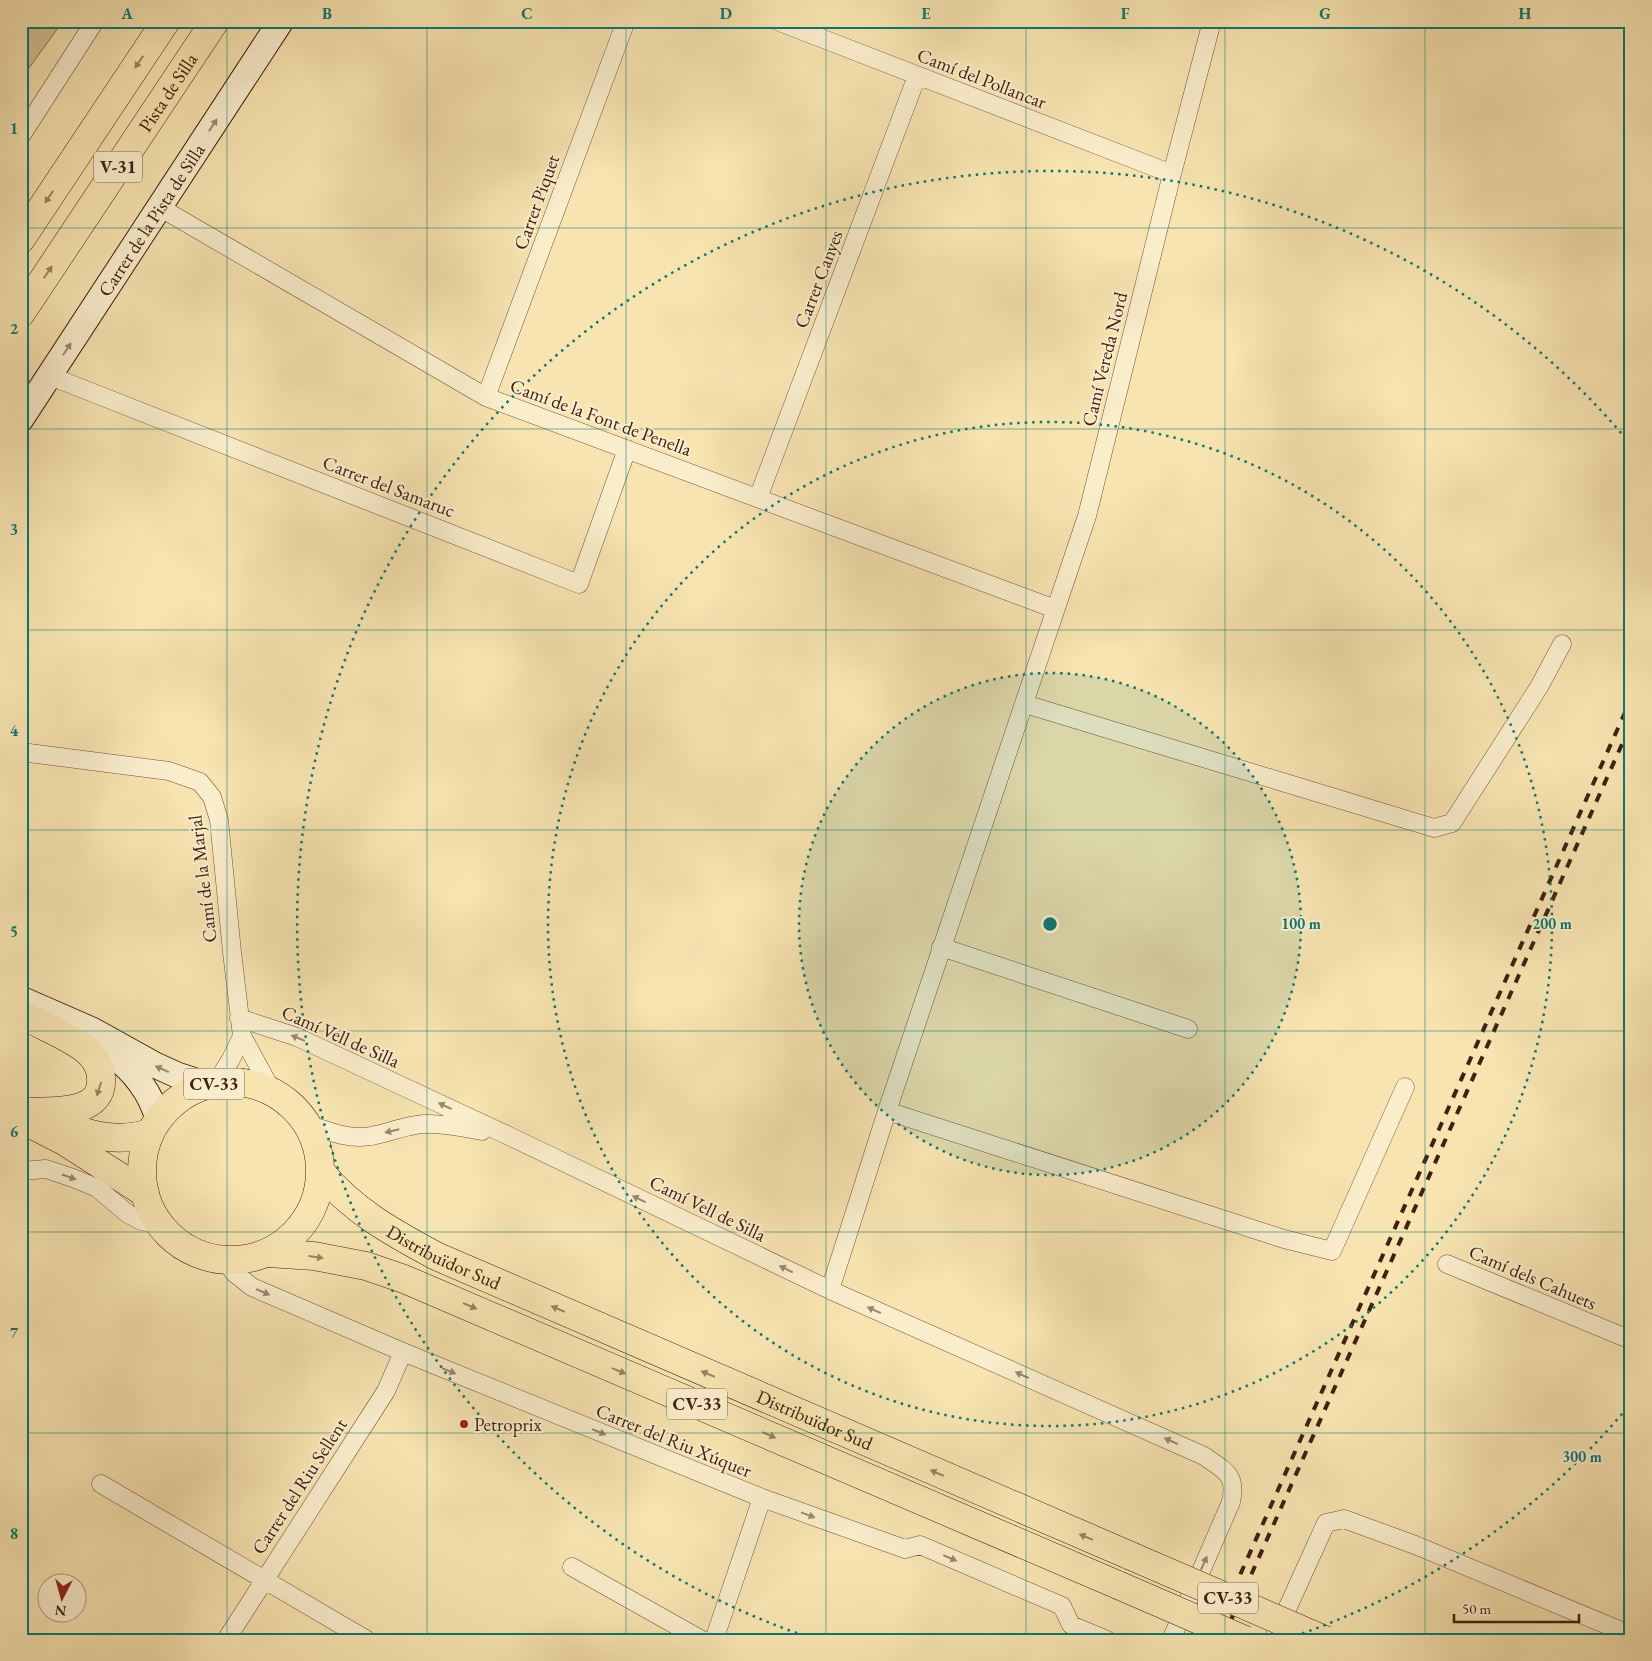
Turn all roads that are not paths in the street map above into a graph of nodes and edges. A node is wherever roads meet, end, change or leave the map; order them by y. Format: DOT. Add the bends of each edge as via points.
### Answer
graph roads {
  1 [pos="94,21"];
  2 [pos="166,21"];
  3 [pos="215,21"];
  4 [pos="281,21"];
  5 [pos="626,21"];
  6 [pos="777,21"];
  7 [pos="1212,21"];
  8 [pos="917,76"];
  9 [pos="21,136"];
  10 [pos="1172,174"];
  11 [pos="159,207"];
  12 [pos="21,239"];
  13 [pos="21,313"];
  14 [pos="50,376"];
  15 [pos="486,397"];
  16 [pos="21,419"];
  17 [pos="627,449"];
  18 [pos="758,498"];
  19 [pos="1055,609"];
  20 [pos="1562,644"];
  21 [pos="1024,704"];
  22 [pos="21,752"];
  23 [pos="941,947"];
  24 [pos="21,999"];
  25 [pos="21,1013"];
  26 [pos="240,1018"];
  27 [pos="1188,1029"];
  28 [pos="242,1036"];
  29 [pos="212,1084"];
  30 [pos="1406,1087"];
  31 [pos="272,1091"];
  32 [pos="887,1111"];
  33 [pos="24,1113"];
  34 [pos="308,1124"];
  35 [pos="154,1126"];
  36 [pos="509,1136"];
  37 [pos="21,1171"];
  38 [pos="321,1172"];
  39 [pos="145,1193"];
  40 [pos="159,1224"];
  41 [pos="268,1253"];
  42 [pos="229,1260"];
  43 [pos="1448,1264"];
  44 [pos="830,1290"];
  45 [pos="1631,1340"];
  46 [pos="403,1352"];
  47 [pos="101,1484"];
  48 [pos="762,1498"];
  49 [pos="572,1567"];
  50 [pos="264,1580"];
  51 [pos="1631,1635"];
  52 [pos="226,1640"];
  53 [pos="367,1640"];
  54 [pos="702,1640"];
  55 [pos="714,1640"];
  56 [pos="1107,1640"];
  57 [pos="1171,1640"];
  58 [pos="1245,1640"];
  59 [pos="1273,1640"];
  60 [pos="1325,1640"];
  1 -- 9 [label="street"];
  2 -- 12 [label="highway, V-31, one-way"];
  13 -- 3 [label="highway, Pista de Silla / V-31, one-way"];
  11 -- 4 [label="street, Carrer de la Pista de Silla, one-way"];
  5 -- 15 [label="street, Carrer Piquet"];
  6 -- 8 [label="street, Camí del Pollancar"];
  7 -- 10 [label="street, Camí Vereda Nord"];
  8 -- 10 [label="street, Camí del Pollancar"];
  8 -- 18 [label="street, Carrer Canyes"];
  10 -- 19 [label="street, Camí Vereda Nord" via="1087,516"];
  14 -- 11 [label="street, Carrer de la Pista de Silla, one-way"];
  11 -- 15 [label="street, Camí de la Font de Penella"];
  14 -- 16 [label="street, Carrer de la Pista de Silla"];
  14 -- 17 [label="street, Carrer del Samaruc" via="579,584"];
  15 -- 17 [label="street, Camí de la Font de Penella"];
  17 -- 18 [label="street, Camí de la Font de Penella"];
  18 -- 19 [label="street, Camí de la Font de Penella"];
  19 -- 21 [label="street, Camí Vereda Nord"];
  20 -- 21 [label="street" via="1539,687 1452,823 1434,828"];
  21 -- 23 [label="street, Camí Vereda Nord"];
  22 -- 26 [label="street, Camí de la Marjal" via="169,771 200,782 212,797 218,820"];
  23 -- 27 [label="street"];
  23 -- 32 [label="street"];
  29 -- 24 [label="street, CV-33, one-way" via="176,1075 92,1030"];
  25 -- 33 [label="highway, one-way" via="87,1050 100,1069 102,1080 97,1097 88,1105"];
  25 -- 35 [label="street" via="81,1035 110,1053 141,1082 155,1106"];
  26 -- 28 [label="street, Camí de la Marjal"];
  36 -- 26 [label="street, Camí Vell de Silla, one-way" via="297,1037"];
  28 -- 29 [label="street, Camí de la Marjal" via="232,1059"];
  28 -- 31 [label="street, Camí de la Marjal"];
  29 -- 31 [label="highway, CV-33" via="245,1083"];
  29 -- 35 [label="highway, CV-33" via="180,1098"];
  30 -- 32 [label="street" via="1332,1251 1284,1239"];
  31 -- 34 [label="highway, CV-33" via="292,1105"];
  32 -- 44 [label="street"];
  33 -- 35 [label="highway" via="120,1139 137,1137"];
  33 -- 39 [label="highway"];
  36 -- 34 [label="street, one-way" via="456,1125 423,1124 369,1136 350,1136"];
  34 -- 38 [label="highway, CV-33" via="318,1147"];
  35 -- 39 [label="highway, CV-33" via="142,1162"];
  44 -- 36 [label="street, Camí Vell de Silla, one-way"];
  37 -- 40 [label="street, one-way" via="46,1169 73,1178 97,1188 141,1221"];
  38 -- 41 [label="highway, CV-33" via="317,1197 306,1220 289,1239"];
  60 -- 38 [label="highway, Distribuïdor Sud / CV-33, one-way, bridge" via="436,1256 368,1216 332,1186"];
  39 -- 40 [label="highway, CV-33"];
  40 -- 42 [label="highway, CV-33" via="178,1243 202,1255"];
  41 -- 42 [label="highway, CV-33"];
  41 -- 58 [label="highway, Distribuïdor Sud / CV-33, one-way, bridge" via="314,1256 366,1266 404,1279"];
  42 -- 46 [label="street, Carrer del Riu Xúquer, one-way" via="233,1272 252,1287"];
  43 -- 45 [label="street, Camí dels Cahuets"];
  57 -- 44 [label="street, Camí Vell de Silla, one-way" via="1231,1502 1234,1488 1228,1474 1204,1456"];
  46 -- 48 [label="street, Carrer del Riu Xúquer, one-way"];
  46 -- 50 [label="street, Carrer del Riu Sellent" via="386,1390"];
  47 -- 50 [label="street"];
  48 -- 55 [label="street"];
  48 -- 56 [label="street, Carrer del Riu Xúquer, one-way" via="905,1549 920,1545 1062,1606 1071,1625"];
  49 -- 54 [label="street"];
  50 -- 52 [label="street, Carrer del Riu Sellent"];
  50 -- 53 [label="street"];
  51 -- 59 [label="street" via="1415,1545 1344,1519 1326,1524 1320,1533"];
}
